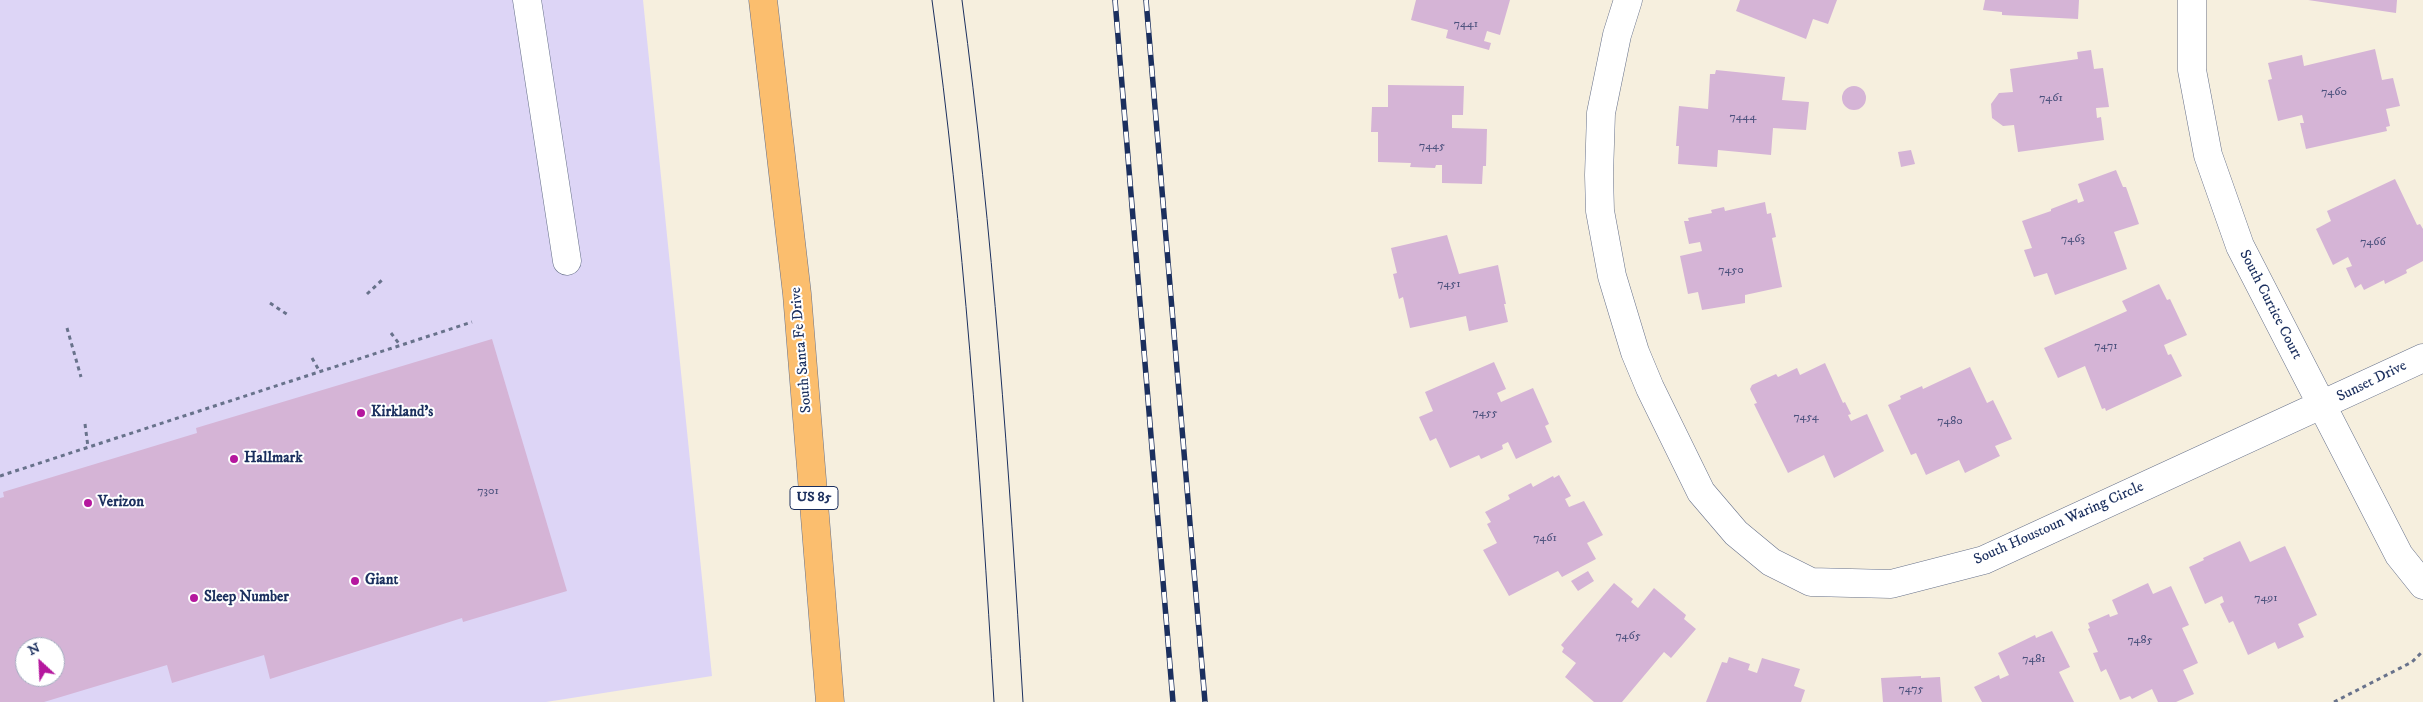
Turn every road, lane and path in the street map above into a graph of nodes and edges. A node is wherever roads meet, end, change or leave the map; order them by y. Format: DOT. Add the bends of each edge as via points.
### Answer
graph roads {
  1 [pos="527,0"];
  2 [pos="763,0"];
  3 [pos="1628,0"];
  4 [pos="2192,0"];
  5 [pos="567,261"];
  6 [pos="382,280"];
  7 [pos="367,294"];
  8 [pos="270,303"];
  9 [pos="288,315"];
  10 [pos="472,322"];
  11 [pos="67,328"];
  12 [pos="391,332"];
  13 [pos="400,345"];
  14 [pos="312,358"];
  15 [pos="2423,358"];
  16 [pos="320,372"];
  17 [pos="81,377"];
  18 [pos="2322,406"];
  19 [pos="85,424"];
  20 [pos="88,447"];
  21 [pos="0,476"];
  22 [pos="2423,585"];
  23 [pos="2423,651"];
  24 [pos="830,702"];
  25 [pos="2334,702"];
  1 -- 5 [label="street"];
  2 -- 24 [label="highway, South Santa Fe Drive / US 85" via="797,294"];
  3 -- 18 [label="street, South Houstoun Waring Circle" via="1616,35 1601,113 1600,211 1612,276 1635,352 1701,492 1736,533 1771,562 1812,582 1891,584 1984,560"];
  4 -- 18 [label="street, South Curtice Court" via="2192,70 2208,155 2240,246"];
  6 -- 7 [label="path"];
  8 -- 9 [label="path"];
  10 -- 13 [label="path"];
  11 -- 17 [label="path"];
  12 -- 13 [label="path"];
  13 -- 16 [label="path"];
  14 -- 16 [label="path"];
  15 -- 18 [label="street, Sunset Drive"];
  16 -- 20 [label="path"];
  18 -- 22 [label="street, South Curtice Court" via="2399,555"];
  19 -- 20 [label="path"];
  20 -- 21 [label="path"];
  23 -- 25 [label="path" via="2412,662"];
}
